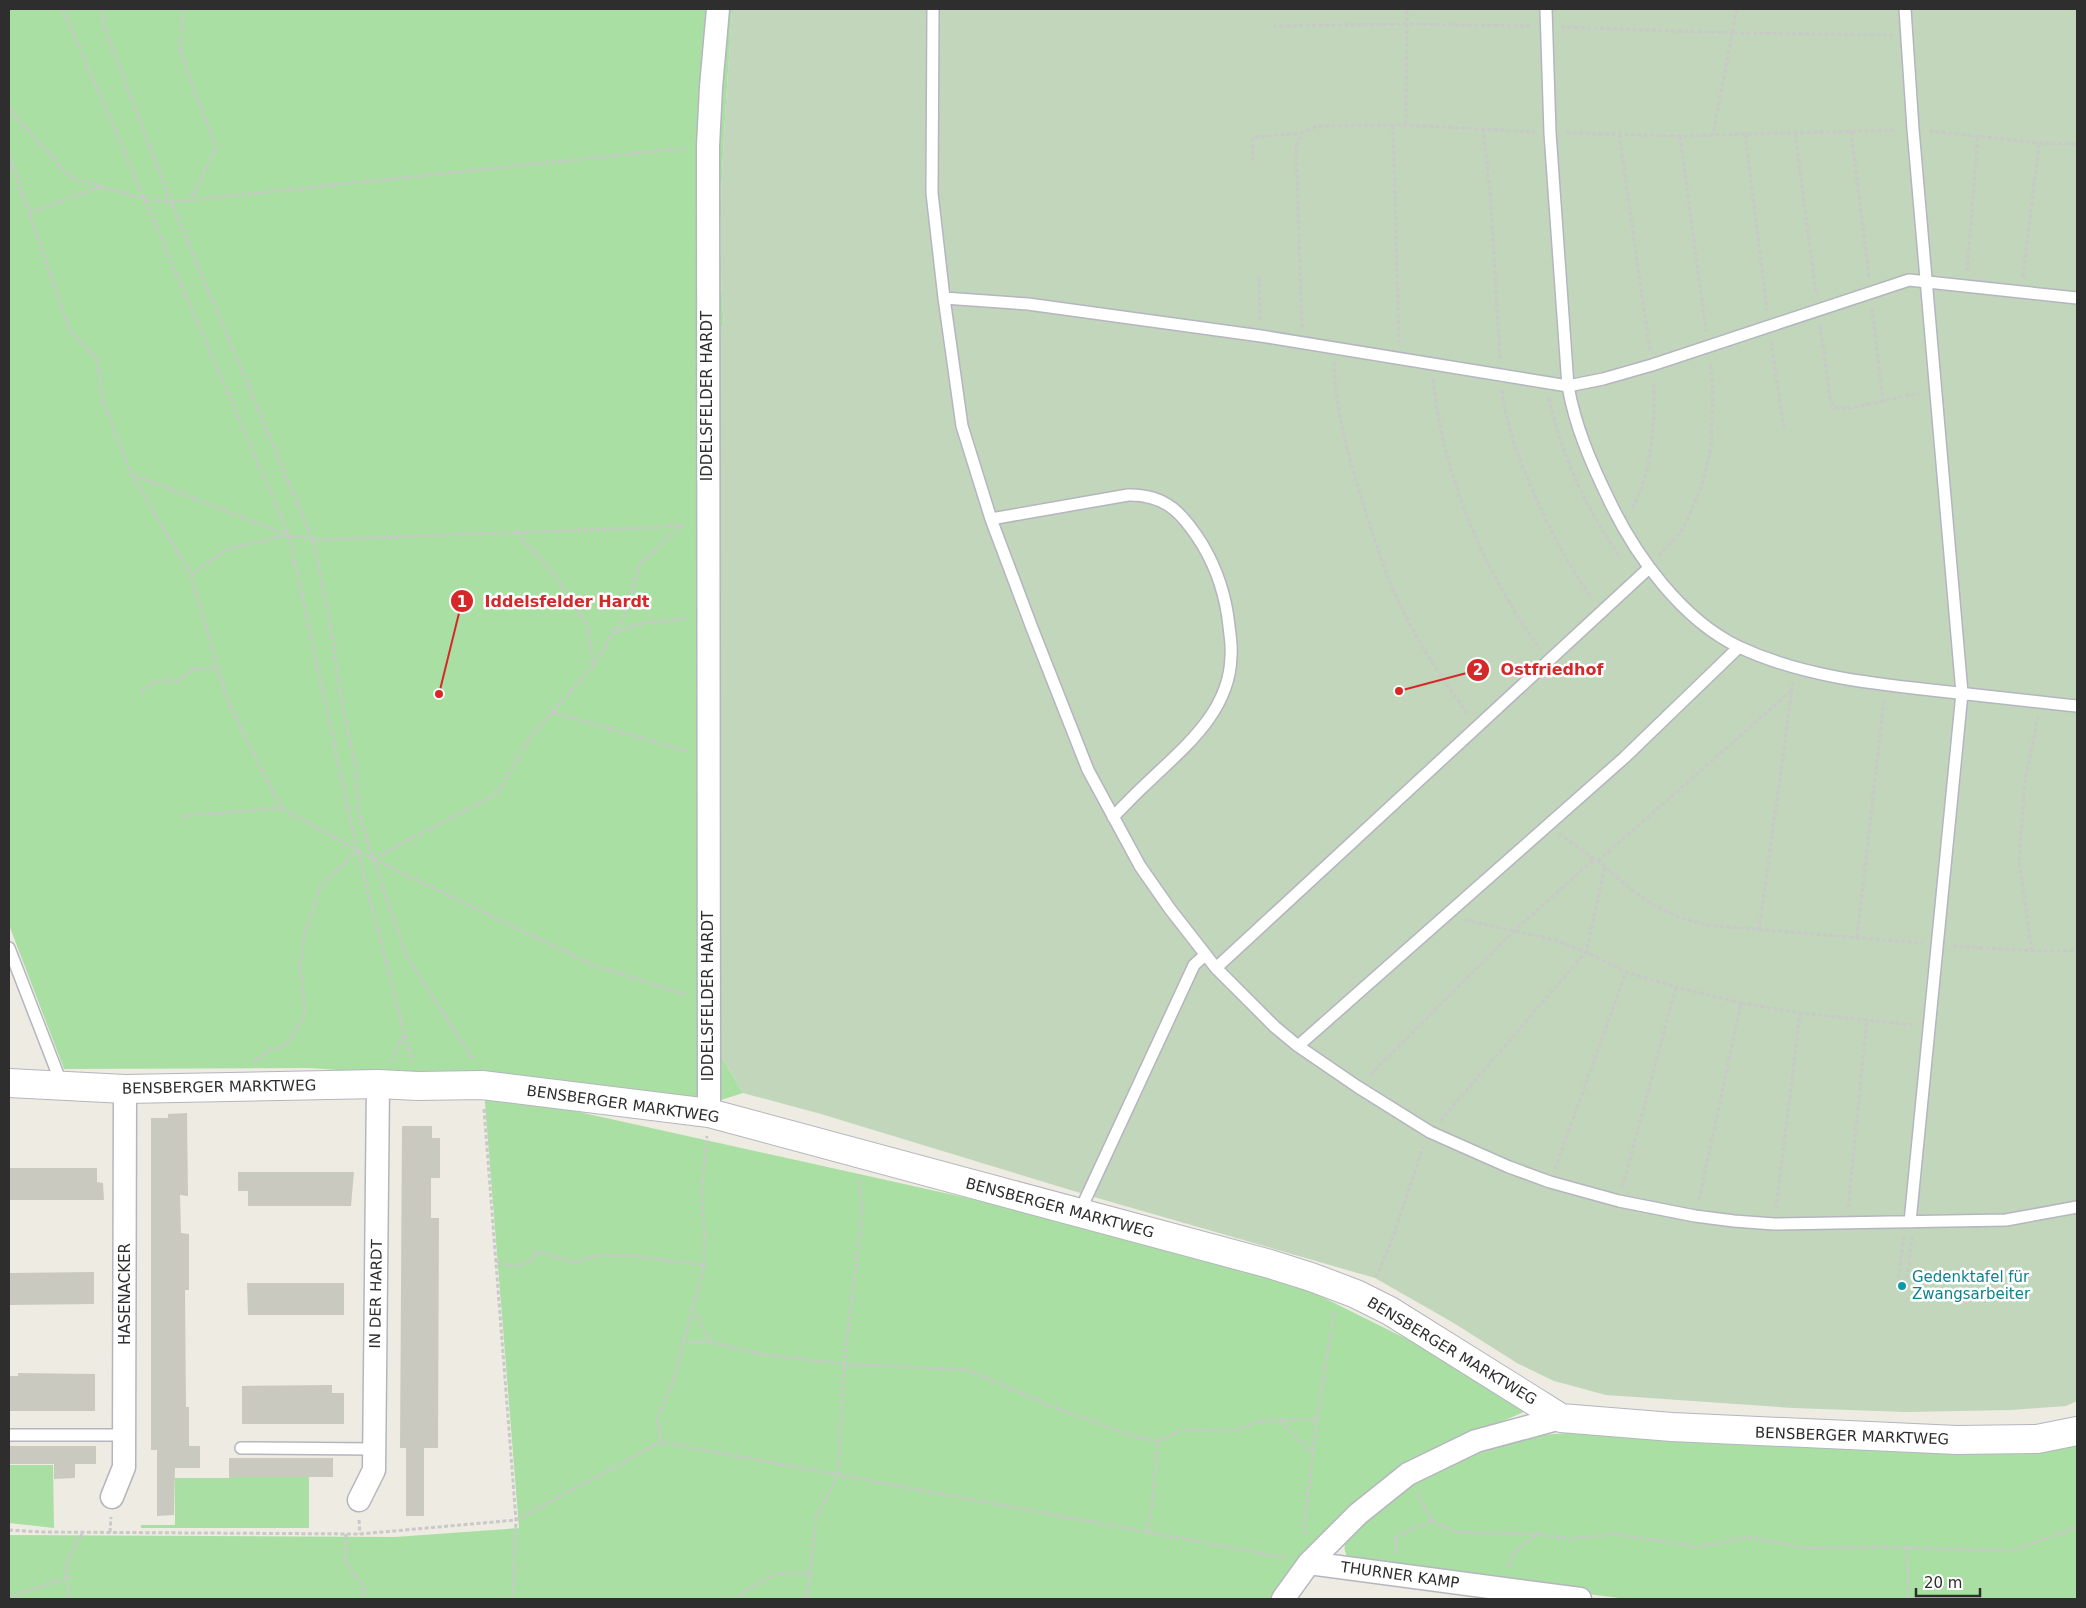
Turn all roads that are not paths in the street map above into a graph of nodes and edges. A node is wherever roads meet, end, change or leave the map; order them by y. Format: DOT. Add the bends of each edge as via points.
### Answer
graph roads {
  1 [pos="718,9"];
  2 [pos="932,9"];
  3 [pos="1546,9"];
  4 [pos="1905,9"];
  5 [pos="1927,281"];
  6 [pos="944,298"];
  7 [pos="2077,298"];
  8 [pos="1568,386"];
  9 [pos="991,519"];
  10 [pos="1649,568"];
  11 [pos="1739,647"];
  12 [pos="1962,693"];
  13 [pos="2077,706"];
  14 [pos="1113,818"];
  15 [pos="9,948"];
  16 [pos="1205,955"];
  17 [pos="1216,968"];
  18 [pos="1298,1046"];
  19 [pos="9,1083"];
  20 [pos="378,1084"];
  21 [pos="63,1087"];
  22 [pos="125,1089"];
  23 [pos="709,1114"];
  24 [pos="2077,1207"];
  25 [pos="1079,1213"];
  26 [pos="1910,1222"];
  27 [pos="1561,1418"];
  28 [pos="2077,1431"];
  29 [pos="9,1435"];
  30 [pos="124,1435"];
  31 [pos="241,1448"];
  32 [pos="374,1449"];
  33 [pos="112,1497"];
  34 [pos="358,1500"];
  35 [pos="1313,1559"];
  36 [pos="1283,1599"];
  37 [pos="1580,1599"];
  1 -- 23 [label="street, IDDELSFELDER HARDT" via="708,146"];
  2 -- 6 [label="lane" via="932,194"];
  3 -- 8 [label="lane" via="1550,133"];
  4 -- 5 [label="lane"];
  5 -- 7 [label="lane"];
  5 -- 8 [label="lane" via="1909,280 1652,365"];
  5 -- 12 [label="lane"];
  6 -- 8 [label="lane" via="1028,304 1260,336"];
  6 -- 9 [label="lane" via="962,426"];
  8 -- 10 [label="lane" via="1572,411 1586,449 1621,526"];
  9 -- 14 [label="lane" via="1058,698 1088,770"];
  9 -- 14 [label="lane" via="1144,494 1167,503 1181,516 1212,560 1228,611 1232,658 1218,706 1205,726"];
  10 -- 11 [label="lane" via="1704,625"];
  10 -- 17 [label="lane"];
  11 -- 12 [label="lane" via="1796,668 1838,678"];
  11 -- 18 [label="lane" via="1624,758"];
  12 -- 13 [label="lane"];
  12 -- 26 [label="lane"];
  14 -- 16 [label="lane" via="1140,866"];
  15 -- 21 [label="lane"];
  16 -- 17 [label="lane"];
  16 -- 25 [label="lane" via="1194,965"];
  17 -- 18 [label="lane"];
  18 -- 26 [label="lane" via="1430,1132 1550,1182 1619,1201 1734,1221 1774,1224"];
  19 -- 21 [label="street, BENSBERGER MARKTWEG"];
  20 -- 22 [label="street, BENSBERGER MARKTWEG"];
  20 -- 23 [label="street, BENSBERGER MARKTWEG" via="482,1085"];
  20 -- 32 [label="street, IN DER HARDT"];
  21 -- 22 [label="street, BENSBERGER MARKTWEG"];
  22 -- 30 [label="street, HASENACKER"];
  23 -- 25 [label="street, BENSBERGER MARKTWEG"];
  24 -- 26 [label="lane" via="2006,1220"];
  25 -- 27 [label="street, BENSBERGER MARKTWEG" via="1270,1264 1356,1294 1390,1311"];
  27 -- 28 [label="street, BENSBERGER MARKTWEG" via="1672,1427 1957,1440 2037,1439"];
  27 -- 35 [label="street" via="1476,1441 1408,1474 1358,1514"];
  29 -- 30 [label="lane"];
  30 -- 33 [label="street, HASENACKER" via="124,1467"];
  31 -- 32 [label="lane"];
  32 -- 34 [label="street, IN DER HARDT" via="374,1470"];
  35 -- 36 [label="street"];
  35 -- 37 [label="street, THURNER KAMP" via="1391,1574"];
}
